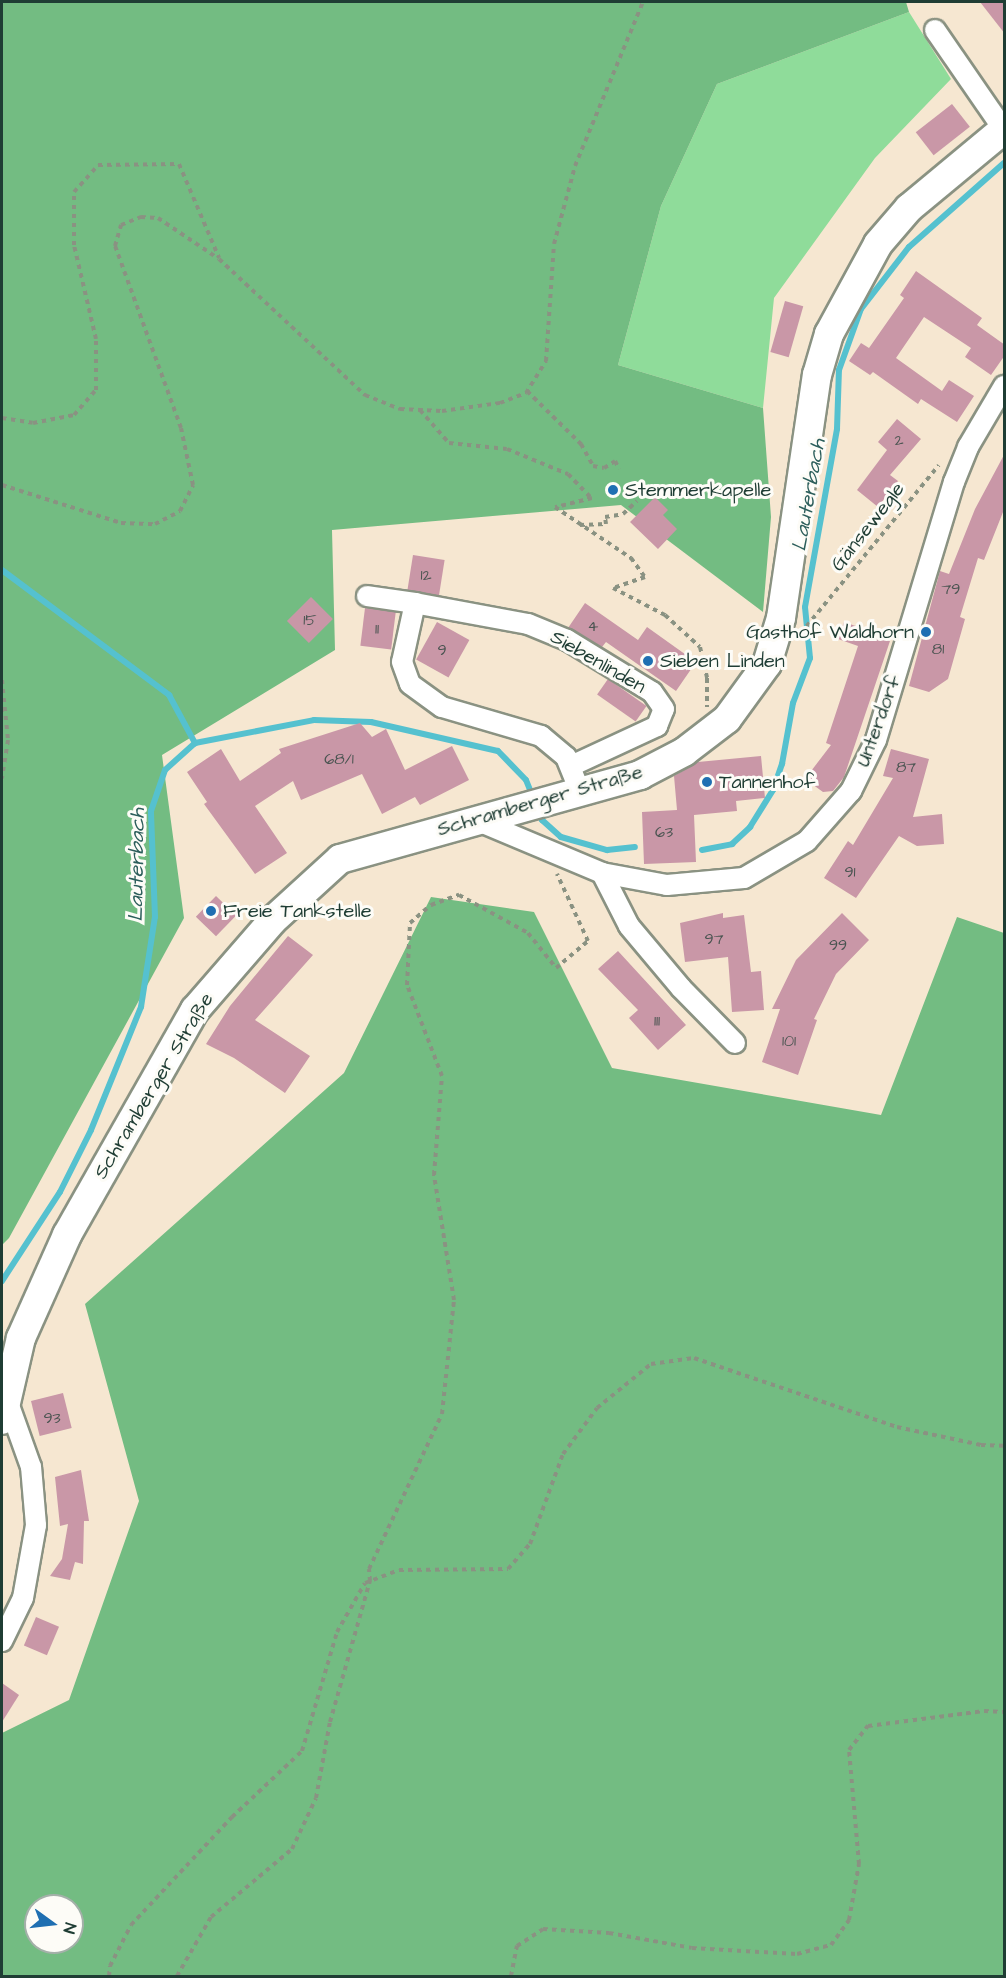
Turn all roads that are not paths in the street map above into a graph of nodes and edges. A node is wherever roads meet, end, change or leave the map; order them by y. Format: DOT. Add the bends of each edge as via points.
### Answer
graph roads {
  1 [pos="935,30"];
  2 [pos="1004,129"];
  3 [pos="1005,386"];
  4 [pos="367,597"];
  5 [pos="415,603"];
  6 [pos="568,786"];
  7 [pos="473,819"];
  8 [pos="602,873"];
  9 [pos="735,1043"];
  10 [pos="4,1408"];
  11 [pos="2,1641"];
  1 -- 2 [label="street, Schramberger Straße"];
  2 -- 6 [label="main road, Schramberger Straße" via="909,207 878,244 852,285 829,334 817,375 781,618 767,664 727,719 684,752 640,775"];
  3 -- 8 [label="street, Unterdorf" via="968,447 954,482 880,729 852,791 807,841 744,878 667,885"];
  4 -- 5 [label="street, Siebenlinden"];
  5 -- 6 [label="street" via="402,662 410,684 442,707 541,736 566,757"];
  5 -- 6 [label="street, Siebenlinden" via="528,624 567,640 652,692 664,709 657,726"];
  6 -- 7 [label="main road, Schramberger Straße" via="517,808"];
  7 -- 8 [label="street, Unterdorf"];
  7 -- 10 [label="main road, Schramberger Straße" via="340,859 272,921 218,980 172,1047 67,1235 21,1338"];
  8 -- 9 [label="street" via="629,926 681,988"];
  10 -- 11 [label="street, Schramberger Straße" via="31,1467 36,1525 23,1598"];
}
